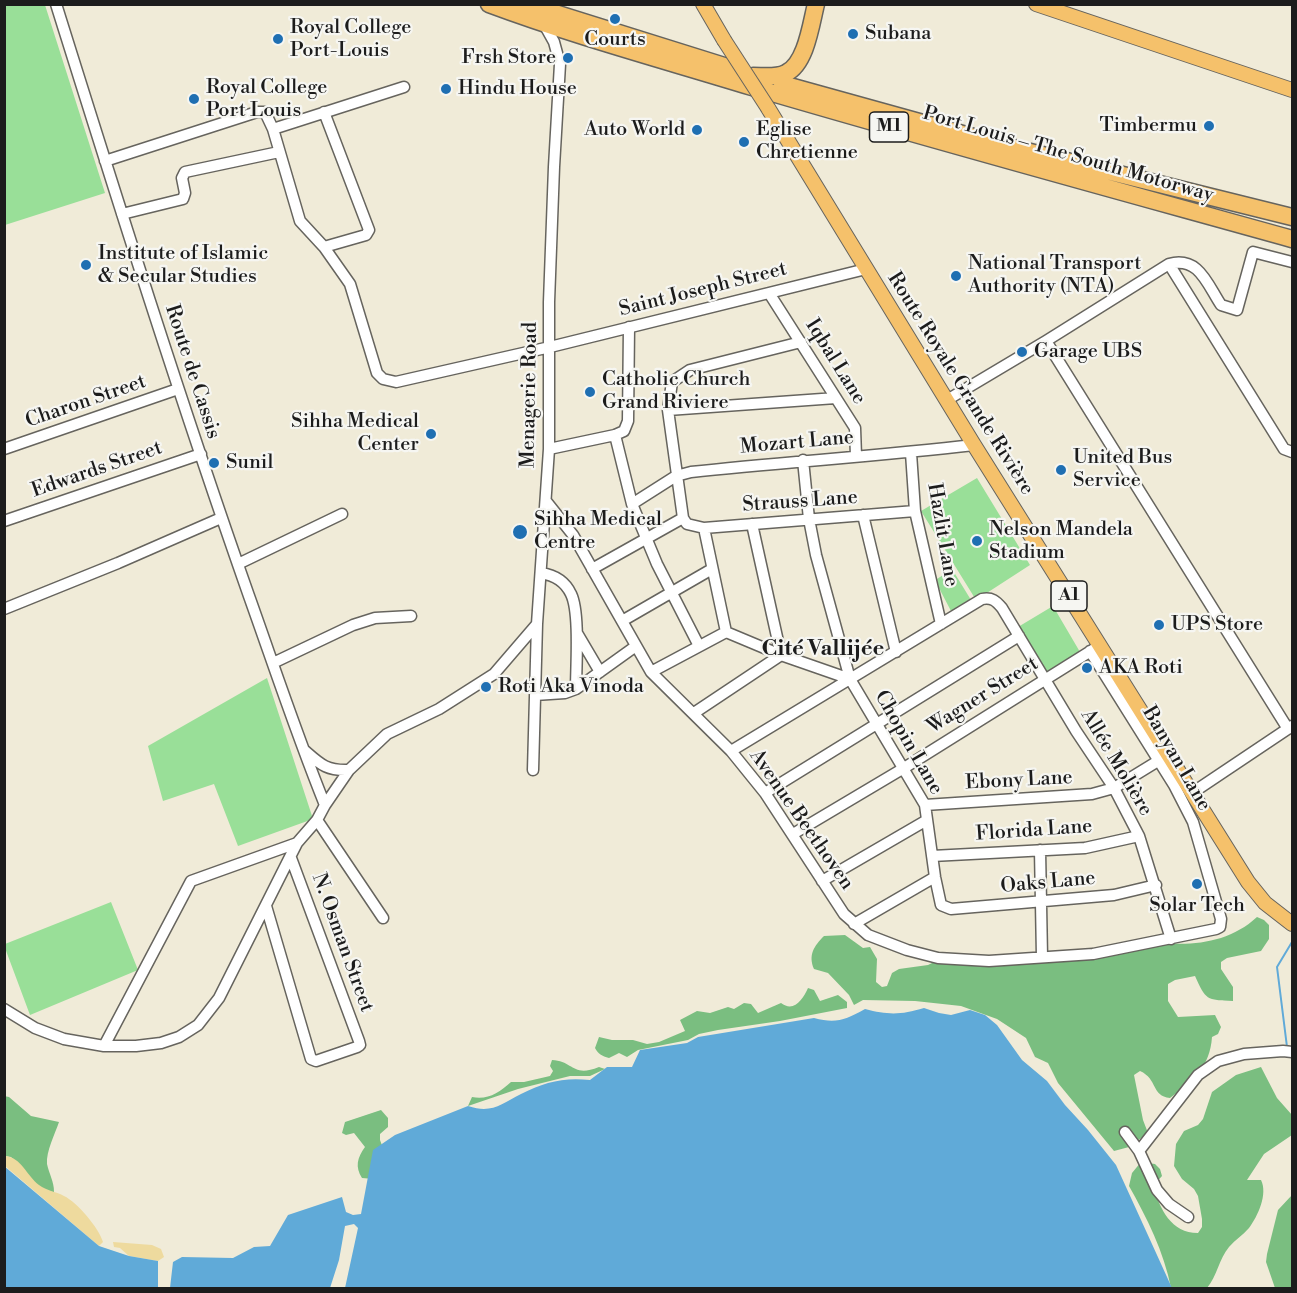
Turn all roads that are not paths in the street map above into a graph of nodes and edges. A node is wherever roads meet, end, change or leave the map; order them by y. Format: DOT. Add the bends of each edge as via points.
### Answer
graph roads {
  1 [pos="56,4"];
  2 [pos="489,4"];
  3 [pos="526,4"];
  4 [pos="703,4"];
  5 [pos="816,4"];
  6 [pos="1036,4"];
  7 [pos="544,24"];
  8 [pos="753,76"];
  9 [pos="404,87"];
  10 [pos="1293,90"];
  11 [pos="324,112"];
  12 [pos="273,129"];
  13 [pos="279,152"];
  14 [pos="105,161"];
  15 [pos="122,214"];
  16 [pos="1293,217"];
  17 [pos="1293,239"];
  18 [pos="324,247"];
  19 [pos="1293,262"];
  20 [pos="1169,264"];
  21 [pos="866,269"];
  22 [pos="769,293"];
  23 [pos="629,327"];
  24 [pos="1046,341"];
  25 [pos="801,342"];
  26 [pos="550,347"];
  27 [pos="178,389"];
  28 [pos="836,398"];
  29 [pos="946,400"];
  30 [pos="668,410"];
  31 [pos="615,435"];
  32 [pos="974,445"];
  33 [pos="4,449"];
  34 [pos="549,449"];
  35 [pos="1293,452"];
  36 [pos="911,453"];
  37 [pos="201,454"];
  38 [pos="855,456"];
  39 [pos="802,460"];
  40 [pos="676,476"];
  41 [pos="546,501"];
  42 [pos="632,504"];
  43 [pos="915,511"];
  44 [pos="342,514"];
  45 [pos="863,515"];
  46 [pos="221,518"];
  47 [pos="809,519"];
  48 [pos="4,521"];
  49 [pos="685,521"];
  50 [pos="752,524"];
  51 [pos="704,528"];
  52 [pos="646,538"];
  53 [pos="238,564"];
  54 [pos="592,569"];
  55 [pos="712,569"];
  56 [pos="541,573"];
  57 [pos="672,593"];
  58 [pos="4,609"];
  59 [pos="411,616"];
  60 [pos="622,621"];
  61 [pos="537,624"];
  62 [pos="941,624"];
  63 [pos="576,631"];
  64 [pos="726,632"];
  65 [pos="1019,636"];
  66 [pos="636,646"];
  67 [pos="699,646"];
  68 [pos="1095,648"];
  69 [pos="896,652"];
  70 [pos="781,655"];
  71 [pos="273,663"];
  72 [pos="600,672"];
  73 [pos="651,672"];
  74 [pos="850,679"];
  75 [pos="1044,679"];
  76 [pos="576,689"];
  77 [pos="535,695"];
  78 [pos="694,712"];
  79 [pos="876,725"];
  80 [pos="1290,727"];
  81 [pos="302,748"];
  82 [pos="731,752"];
  83 [pos="1158,761"];
  84 [pos="904,768"];
  85 [pos="349,770"];
  86 [pos="533,770"];
  87 [pos="1114,788"];
  88 [pos="765,793"];
  89 [pos="1192,793"];
  90 [pos="325,805"];
  91 [pos="926,805"];
  92 [pos="318,820"];
  93 [pos="927,820"];
  94 [pos="793,834"];
  95 [pos="1139,836"];
  96 [pos="297,843"];
  97 [pos="1040,850"];
  98 [pos="932,856"];
  99 [pos="291,858"];
  100 [pos="935,876"];
  101 [pos="822,880"];
  102 [pos="1156,885"];
  103 [pos="1040,901"];
  104 [pos="266,906"];
  105 [pos="943,906"];
  106 [pos="383,918"];
  107 [pos="854,924"];
  108 [pos="1293,924"];
  109 [pos="1220,927"];
  110 [pos="1171,939"];
  111 [pos="1042,957"];
  112 [pos="4,1009"];
  113 [pos="104,1046"];
  114 [pos="1293,1052"];
  115 [pos="1125,1132"];
  116 [pos="1139,1151"];
  117 [pos="1188,1217"];
  1 -- 14 [label="street, Route de Cassis"];
  2 -- 7 [label="highway, Port Louis – The South Motorway / M1"];
  3 -- 8 [label="highway, Port Louis – The South Motorway / M1"];
  4 -- 21 [label="main road, Route Royale Grande Rivière / A1, bridge"];
  5 -- 8 [label="highway" via="796,66 778,76"];
  6 -- 10 [label="main road"];
  7 -- 17 [label="highway, Port Louis – The South Motorway / M1" via="975,152"];
  7 -- 26 [label="street, Menagerie Road" via="560,64"];
  8 -- 16 [label="highway, Port Louis – The South Motorway / M1" via="1002,146"];
  9 -- 11 [label="street"];
  11 -- 12 [label="street"];
  11 -- 18 [label="street" via="369,230 366,235"];
  12 -- 13 [label="street"];
  12 -- 14 [label="street" via="265,112 257,112"];
  13 -- 15 [label="street" via="186,172 182,178 186,193 183,199"];
  13 -- 18 [label="street" via="300,221"];
  14 -- 15 [label="street, Route de Cassis"];
  15 -- 27 [label="street, Route de Cassis"];
  18 -- 26 [label="street, Saint Joseph Street" via="350,284 377,373 383,379 396,382"];
  19 -- 20 [label="street" via="1253,252 1237,310 1221,305 1190,263"];
  20 -- 24 [label="street"];
  20 -- 35 [label="street" via="1284,449"];
  21 -- 22 [label="street, Saint Joseph Street"];
  21 -- 29 [label="main road, Route Royale Grande Rivière / A1"];
  22 -- 23 [label="street, Saint Joseph Street"];
  22 -- 25 [label="street, Iqbal Lane"];
  23 -- 26 [label="street, Saint Joseph Street"];
  23 -- 31 [label="street" via="628,421 624,431"];
  24 -- 29 [label="street"];
  24 -- 80 [label="street"];
  25 -- 28 [label="street, Iqbal Lane"];
  25 -- 30 [label="street" via="690,370 672,382"];
  26 -- 34 [label="street, Menagerie Road"];
  27 -- 33 [label="street, Charon Street"];
  27 -- 37 [label="street, Route de Cassis"];
  28 -- 30 [label="street"];
  28 -- 38 [label="street, Iqbal Lane" via="855,428"];
  29 -- 32 [label="main road, Route Royale Grande Rivière / A1"];
  30 -- 40 [label="street"];
  31 -- 34 [label="street"];
  31 -- 42 [label="street"];
  32 -- 36 [label="street, Mozart Lane"];
  32 -- 68 [label="main road, Route Royale Grande Rivière / A1"];
  34 -- 41 [label="street, Menagerie Road"];
  36 -- 38 [label="street, Mozart Lane"];
  36 -- 43 [label="street, Hazlit Lane"];
  37 -- 46 [label="street, Route de Cassis"];
  37 -- 48 [label="street, Edwards Street"];
  38 -- 39 [label="street, Mozart Lane"];
  39 -- 40 [label="street, Mozart Lane"];
  39 -- 47 [label="street, Chopin Lane"];
  40 -- 42 [label="street, Mozart Lane"];
  40 -- 49 [label="street"];
  41 -- 54 [label="street, Avenue Beethoven" via="573,535"];
  41 -- 56 [label="street, Menagerie Road"];
  42 -- 52 [label="street"];
  43 -- 45 [label="street, Strauss Lane"];
  43 -- 62 [label="street, Hazlit Lane"];
  44 -- 53 [label="street"];
  45 -- 47 [label="street, Strauss Lane"];
  45 -- 69 [label="street"];
  46 -- 53 [label="street, Route de Cassis"];
  46 -- 58 [label="street"];
  47 -- 50 [label="street, Strauss Lane"];
  47 -- 74 [label="street, Chopin Lane"];
  49 -- 51 [label="street, Strauss Lane"];
  49 -- 52 [label="street"];
  50 -- 51 [label="street, Strauss Lane"];
  50 -- 70 [label="street"];
  51 -- 55 [label="street"];
  52 -- 54 [label="street"];
  52 -- 57 [label="street"];
  53 -- 71 [label="street, Route de Cassis"];
  54 -- 60 [label="street, Avenue Beethoven"];
  55 -- 57 [label="street"];
  55 -- 64 [label="street"];
  56 -- 61 [label="street, Menagerie Road"];
  56 -- 63 [label="street" via="554,575 571,593"];
  57 -- 60 [label="street"];
  57 -- 67 [label="street"];
  59 -- 71 [label="street" via="375,618 353,625"];
  60 -- 66 [label="street, Avenue Beethoven"];
  61 -- 77 [label="street, Menagerie Road"];
  61 -- 85 [label="street" via="494,674 439,709 387,734"];
  62 -- 65 [label="street, Allée Molière" via="988,598 1002,608"];
  62 -- 69 [label="street"];
  63 -- 72 [label="street"];
  63 -- 76 [label="street"];
  64 -- 67 [label="street"];
  64 -- 70 [label="street"];
  65 -- 75 [label="street, Allée Molière"];
  65 -- 79 [label="street"];
  66 -- 72 [label="street"];
  66 -- 73 [label="street, Avenue Beethoven"];
  67 -- 73 [label="street"];
  68 -- 75 [label="street, Wagner Street"];
  68 -- 83 [label="street, Banyan Lane"];
  68 -- 89 [label="main road, Route Royale Grande Rivière / A1"];
  69 -- 74 [label="street"];
  70 -- 74 [label="street"];
  70 -- 78 [label="street"];
  71 -- 81 [label="street, Route de Cassis"];
  72 -- 76 [label="street"];
  73 -- 78 [label="street, Avenue Beethoven"];
  74 -- 79 [label="street, Chopin Lane"];
  74 -- 82 [label="street"];
  75 -- 84 [label="street, Wagner Street"];
  75 -- 87 [label="street, Allée Molière"];
  76 -- 77 [label="street"];
  77 -- 86 [label="street, Menagerie Road"];
  78 -- 82 [label="street, Avenue Beethoven"];
  79 -- 84 [label="street, Chopin Lane"];
  79 -- 88 [label="street"];
  80 -- 89 [label="street"];
  81 -- 85 [label="street" via="321,765 335,771"];
  81 -- 90 [label="street, Route de Cassis"];
  82 -- 88 [label="street, Avenue Beethoven"];
  83 -- 87 [label="street, Ebony Lane"];
  83 -- 109 [label="street, Banyan Lane" via="1193,822"];
  84 -- 91 [label="street, Chopin Lane"];
  84 -- 94 [label="street, Wagner Street"];
  85 -- 90 [label="street"];
  87 -- 91 [label="street, Ebony Lane" via="1092,794"];
  87 -- 95 [label="street, Allée Molière"];
  88 -- 94 [label="street, Avenue Beethoven"];
  89 -- 108 [label="main road, Route Royale Grande Rivière / A1" via="1248,882 1265,903"];
  90 -- 92 [label="street"];
  91 -- 93 [label="street, Chopin Lane"];
  92 -- 96 [label="street"];
  92 -- 106 [label="street"];
  93 -- 98 [label="street, Chopin Lane"];
  93 -- 101 [label="street"];
  94 -- 101 [label="street, Avenue Beethoven"];
  95 -- 97 [label="street, Florida Lane" via="1085,848"];
  95 -- 102 [label="street, Allée Molière"];
  96 -- 99 [label="street"];
  96 -- 113 [label="street" via="191,881"];
  97 -- 98 [label="street, Florida Lane"];
  97 -- 103 [label="street"];
  98 -- 100 [label="street, Chopin Lane"];
  99 -- 104 [label="street"];
  99 -- 104 [label="street, N. Osman Street" via="359,1041 357,1047 316,1061 309,1055"];
  100 -- 105 [label="street, Chopin Lane"];
  100 -- 107 [label="street"];
  101 -- 107 [label="street, Avenue Beethoven"];
  102 -- 103 [label="street, Oaks Lane" via="1114,895"];
  102 -- 110 [label="street, Allée Molière"];
  103 -- 105 [label="street, Oaks Lane" via="951,909"];
  103 -- 111 [label="street"];
  104 -- 113 [label="street" via="219,998 198,1025 161,1043"];
  107 -- 111 [label="street, Avenue Beethoven" via="868,935 938,958 989,961"];
  109 -- 110 [label="street, Avenue Beethoven"];
  110 -- 111 [label="street, Avenue Beethoven" via="1093,954"];
  112 -- 113 [label="street" via="35,1028 64,1039"];
  114 -- 116 [label="street" via="1244,1054 1218,1061 1198,1076"];
  115 -- 116 [label="street"];
  116 -- 117 [label="street" via="1157,1190"];
}
